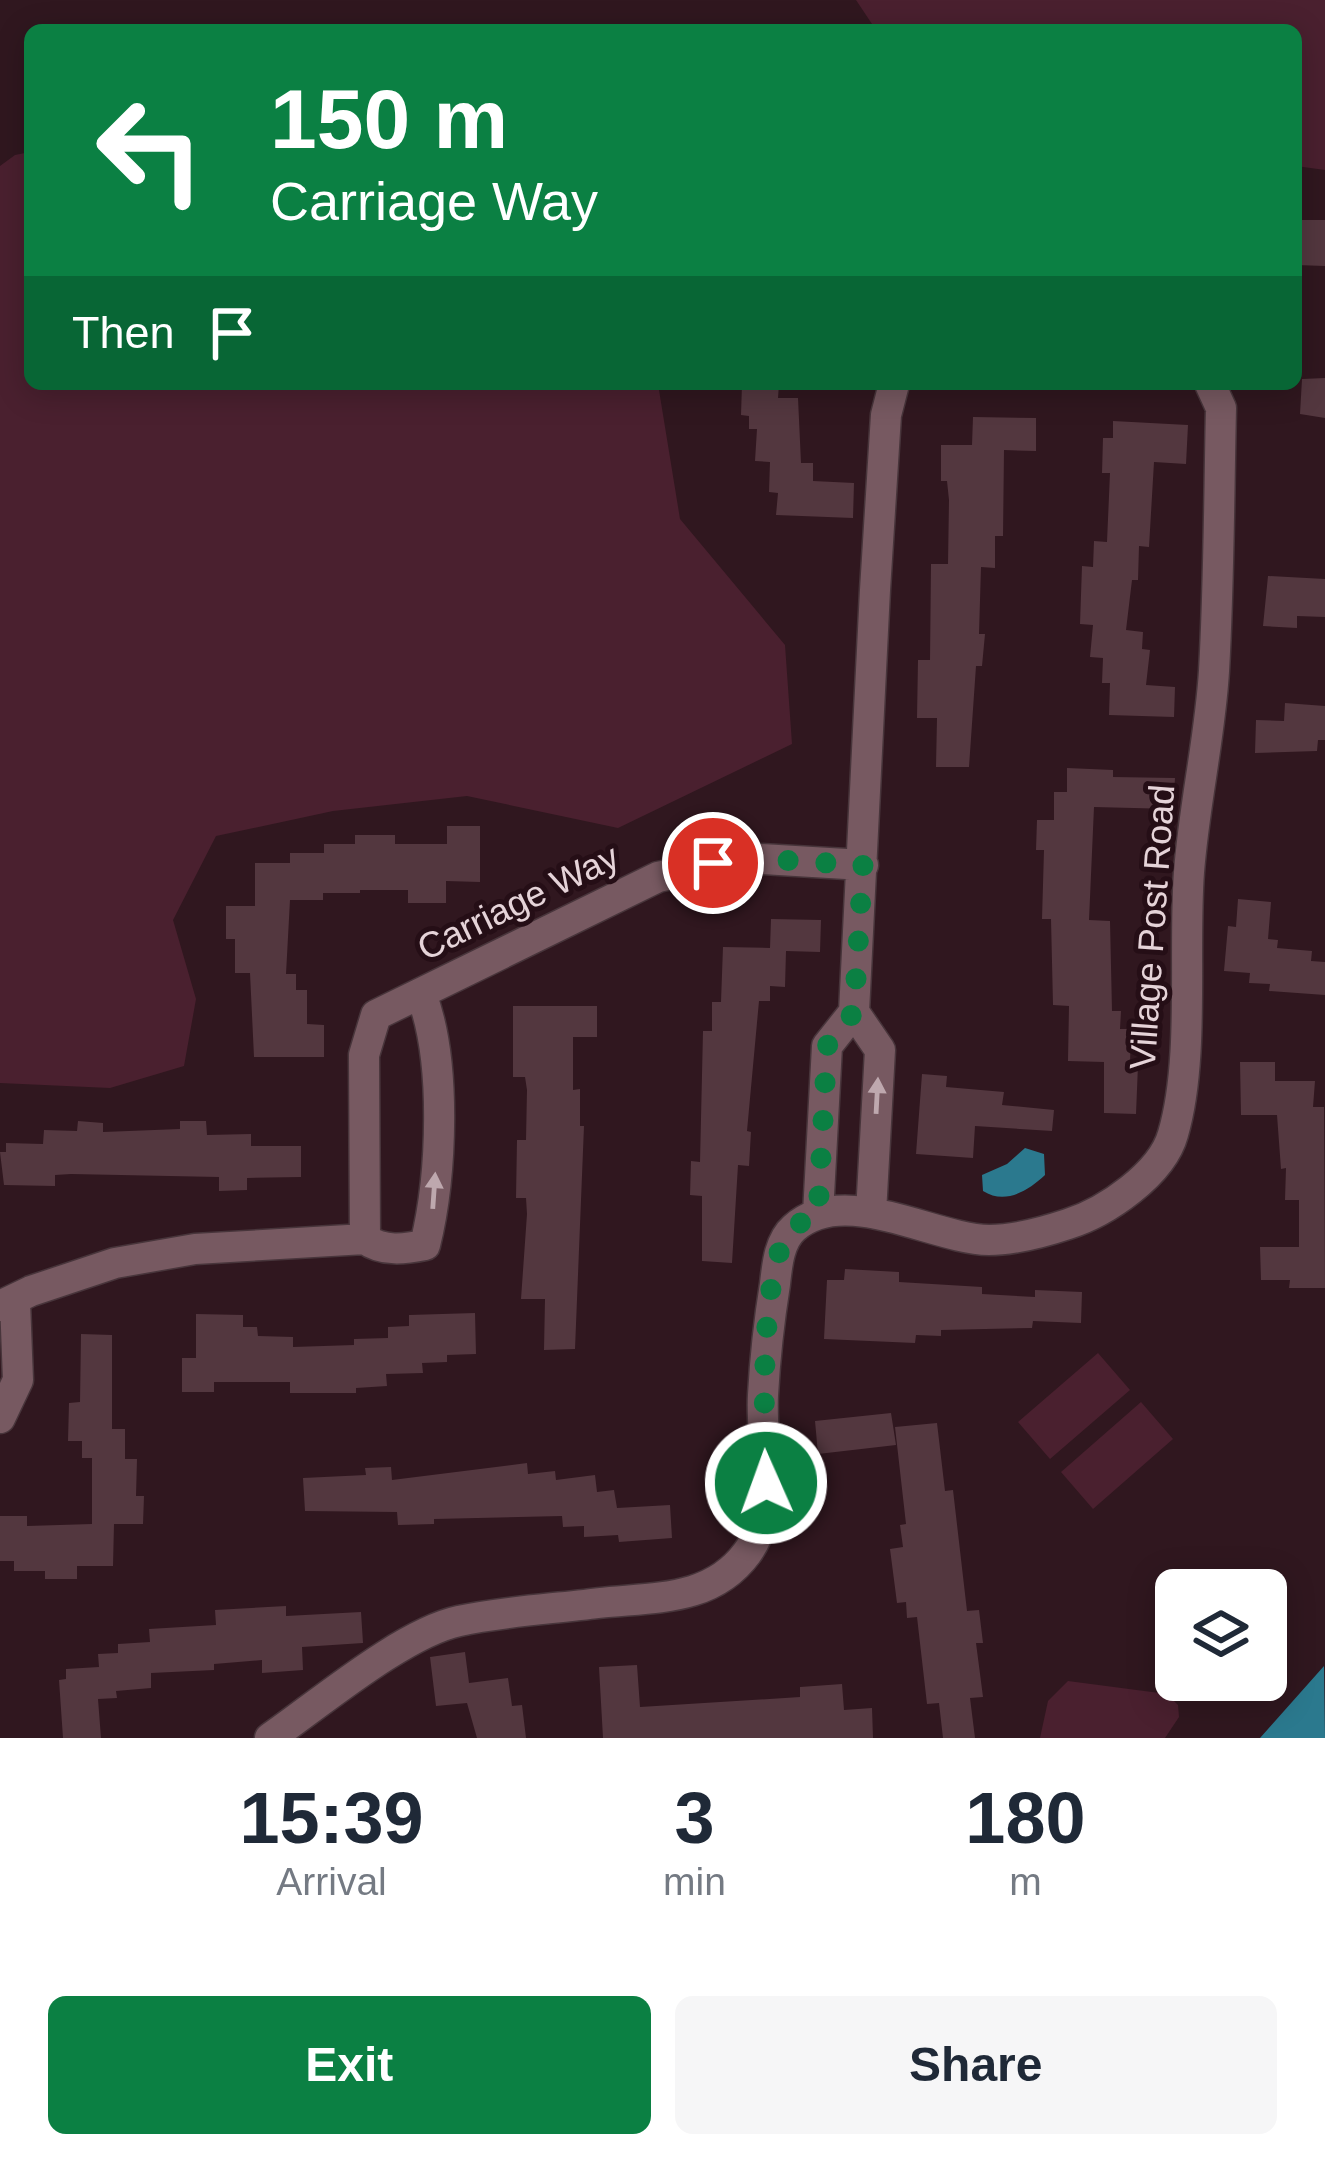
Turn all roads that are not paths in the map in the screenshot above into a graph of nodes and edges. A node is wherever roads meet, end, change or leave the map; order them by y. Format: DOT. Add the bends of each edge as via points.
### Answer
graph roads {
  1 [pos="892,390"];
  2 [pos="1213,390"];
  3 [pos="863,865"];
  4 [pos="421,994"];
  5 [pos="854,1012"];
  6 [pos="871,1213"];
  7 [pos="818,1214"];
  8 [pos="365,1239"];
  9 [pos="8,1304"];
  10 [pos="0,1418"];
  11 [pos="270,1738"];
  1 -- 3 [label="street" via="874,590"];
  2 -- 6 [label="street, Village Post Road" via="1221,408 1214,674 1189,869 1174,1133 1131,1188 1066,1225 992,1240"];
  3 -- 4 [label="street, Carriage Way" via="744,858 658,877"];
  3 -- 5 [label="street"];
  4 -- 8 [label="street, Carriage Way" via="376,1015 364,1055"];
  8 -- 4 [label="street, Carriage Way, one-way" via="403,1250 425,1245 435,1206 436,1078"];
  6 -- 5 [label="street, one-way" via="880,1050"];
  5 -- 7 [label="street" via="827,1046"];
  6 -- 7 [label="street, Village Post Road"];
  7 -- 11 [label="street" via="786,1237 778,1260 758,1530 720,1580 672,1597 455,1621 415,1639"];
  8 -- 9 [label="street, Carriage Way" via="195,1249 115,1263"];
  9 -- 10 [label="street, Carriage Way" via="18,1380"];
}
